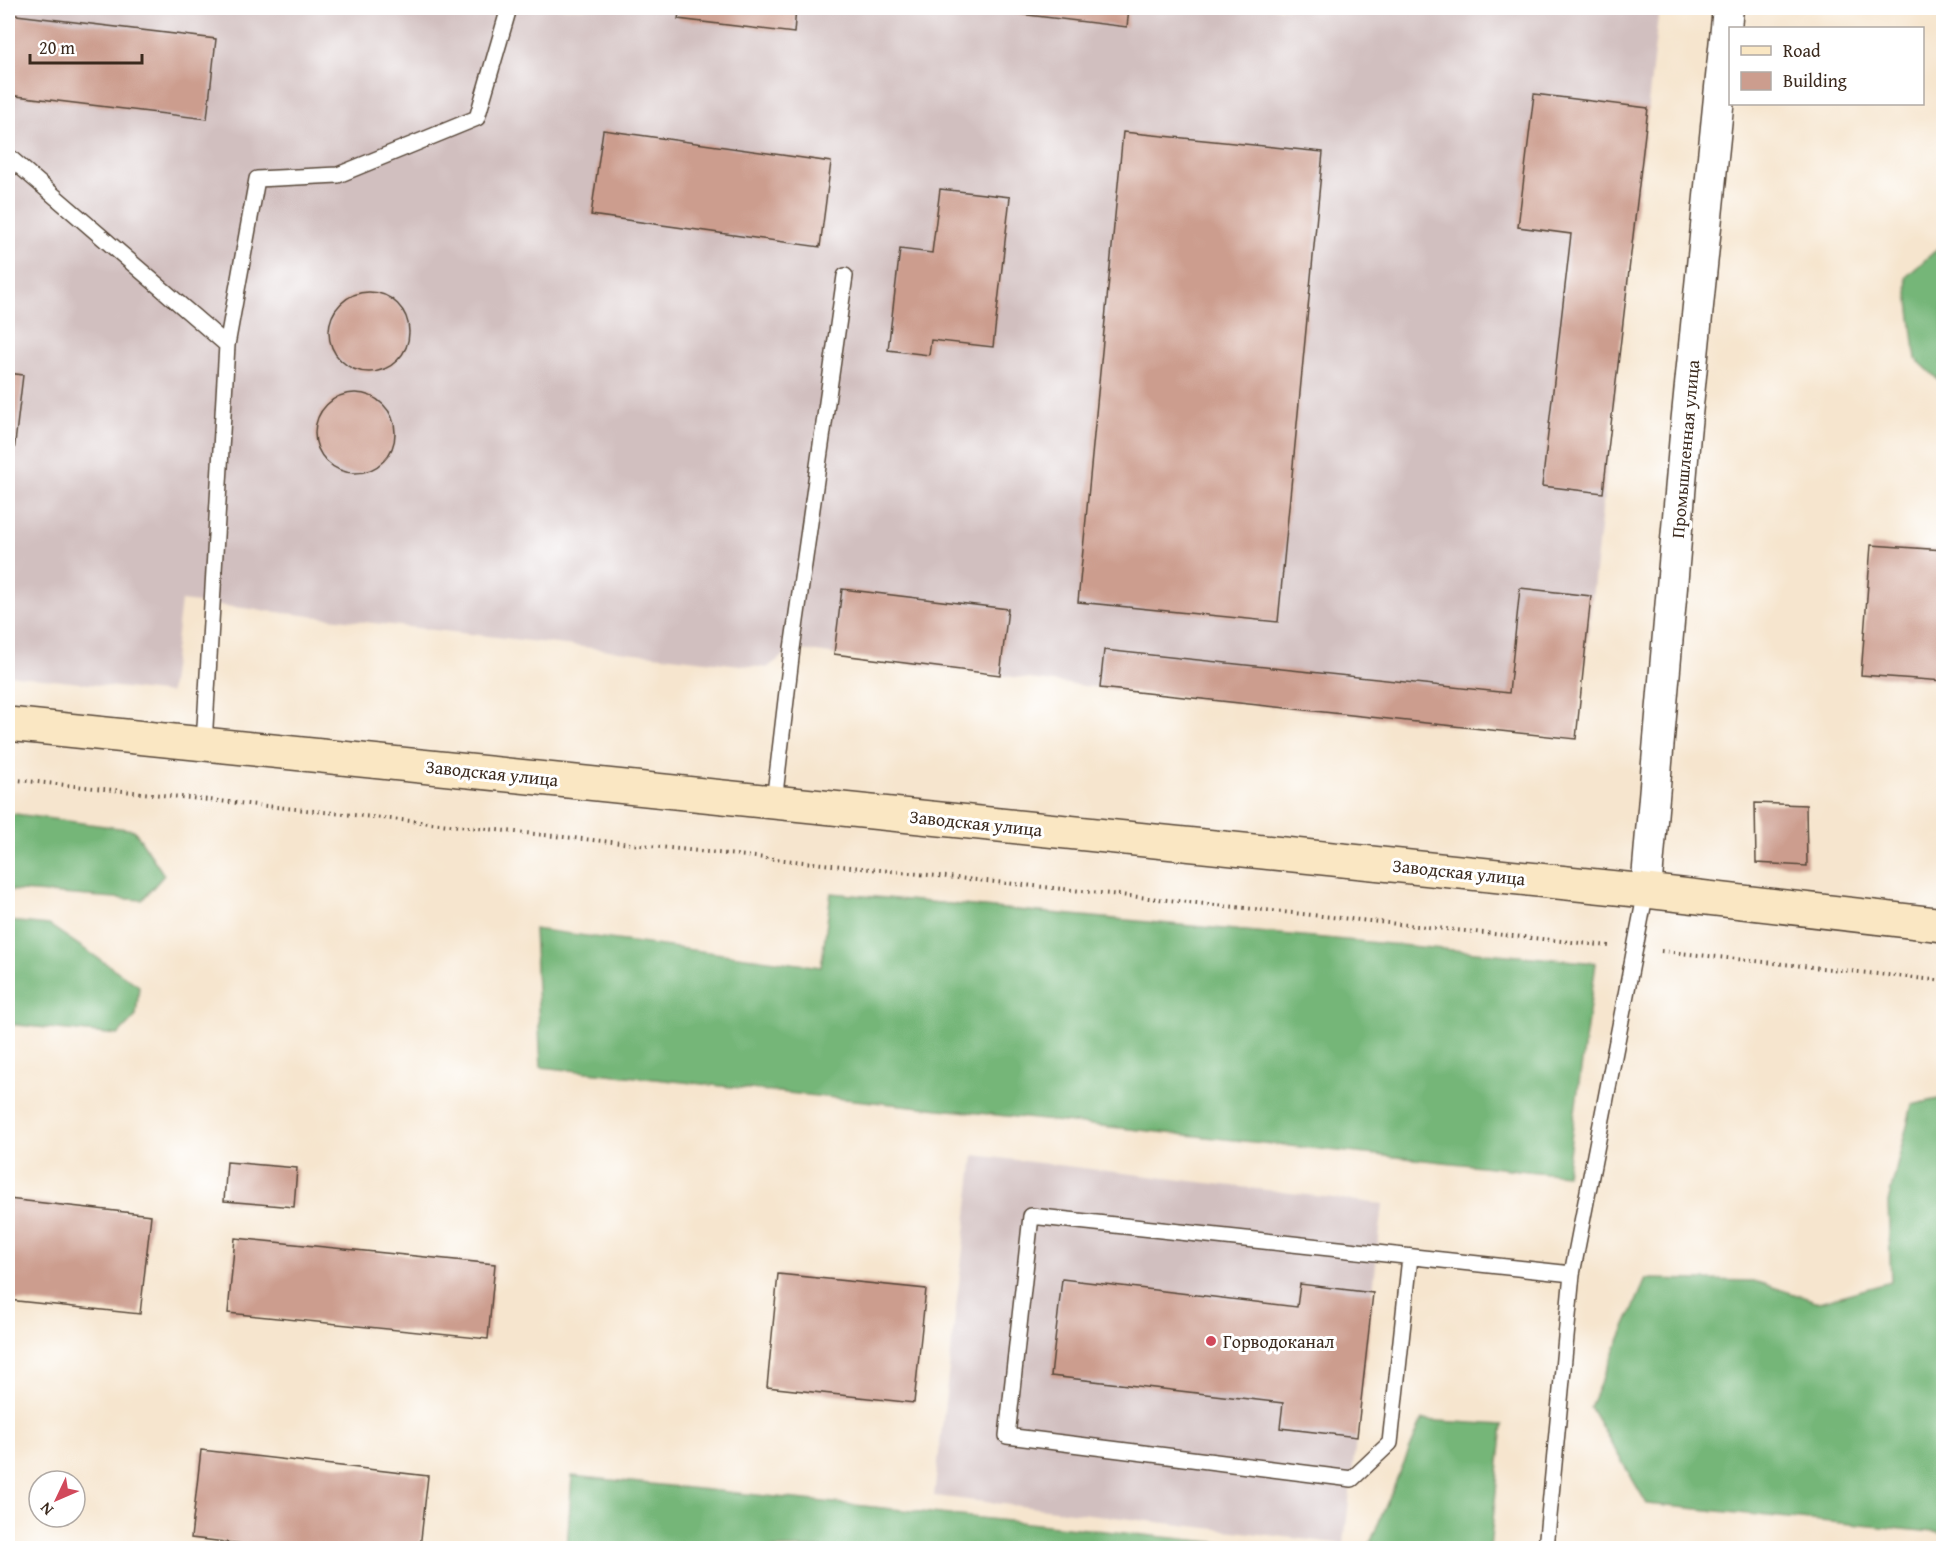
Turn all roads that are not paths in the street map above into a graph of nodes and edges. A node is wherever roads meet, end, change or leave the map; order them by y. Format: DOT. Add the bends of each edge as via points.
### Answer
graph roads {
  1 [pos="509,8"];
  2 [pos="1728,8"];
  3 [pos="8,156"];
  4 [pos="845,276"];
  5 [pos="227,345"];
  6 [pos="8,724"];
  7 [pos="204,744"];
  8 [pos="774,802"];
  9 [pos="1646,891"];
  10 [pos="1944,925"];
  11 [pos="1410,1257"];
  12 [pos="1572,1274"];
  13 [pos="1546,1548"];
  1 -- 5 [label="lane" via="477,118 338,175 257,179"];
  2 -- 9 [label="street, Промышленная улица" via="1685,435"];
  3 -- 5 [label="lane"];
  4 -- 8 [label="lane"];
  5 -- 7 [label="lane"];
  6 -- 7 [label="main road, Заводская улица"];
  7 -- 8 [label="main road, Заводская улица"];
  8 -- 9 [label="main road, Заводская улица"];
  9 -- 10 [label="main road, Заводская улица"];
  9 -- 12 [label="lane"];
  11 -- 11 [label="lane" via="1031,1216 1007,1436 1352,1479 1390,1443"];
  11 -- 12 [label="lane"];
  12 -- 13 [label="lane"];
}
